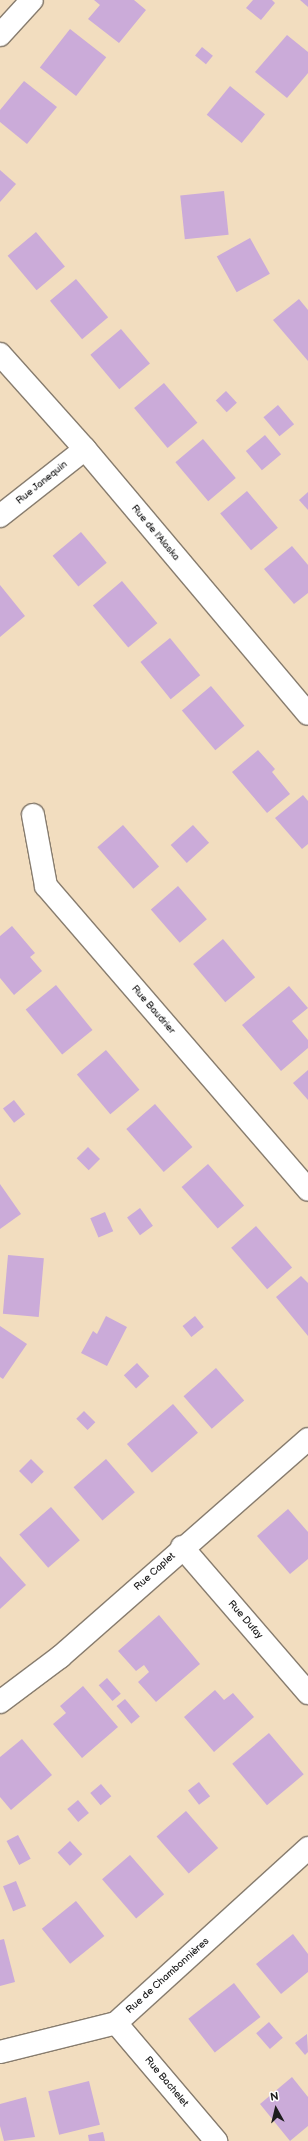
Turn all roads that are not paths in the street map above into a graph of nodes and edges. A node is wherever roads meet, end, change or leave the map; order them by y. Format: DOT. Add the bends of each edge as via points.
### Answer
graph roads {
  1 [pos="32,0"];
  2 [pos="0,35"];
  3 [pos="0,354"];
  4 [pos="84,449"];
  5 [pos="0,516"];
  6 [pos="308,714"];
  7 [pos="33,815"];
  8 [pos="308,1190"];
  9 [pos="308,1440"];
  10 [pos="182,1547"];
  11 [pos="308,1693"];
  12 [pos="0,1702"];
  13 [pos="308,1848"];
  14 [pos="116,2023"];
  15 [pos="0,2052"];
  16 [pos="216,2141"];
  1 -- 2 [label="street"];
  3 -- 4 [label="street, Rue de l'Alaska"];
  4 -- 5 [label="street, Rue Janequin"];
  4 -- 6 [label="street, Rue de l'Alaska"];
  7 -- 8 [label="street, Rue Baudrier" via="46,886"];
  9 -- 10 [label="street, Rue Caplet"];
  10 -- 11 [label="street, Rue Dufay"];
  10 -- 12 [label="street, Rue Caplet" via="60,1657"];
  13 -- 14 [label="street, Rue de Chambonnières"];
  14 -- 15 [label="street, Rue de Chambonnières"];
  14 -- 16 [label="street, Rue Bachelet"];
}
